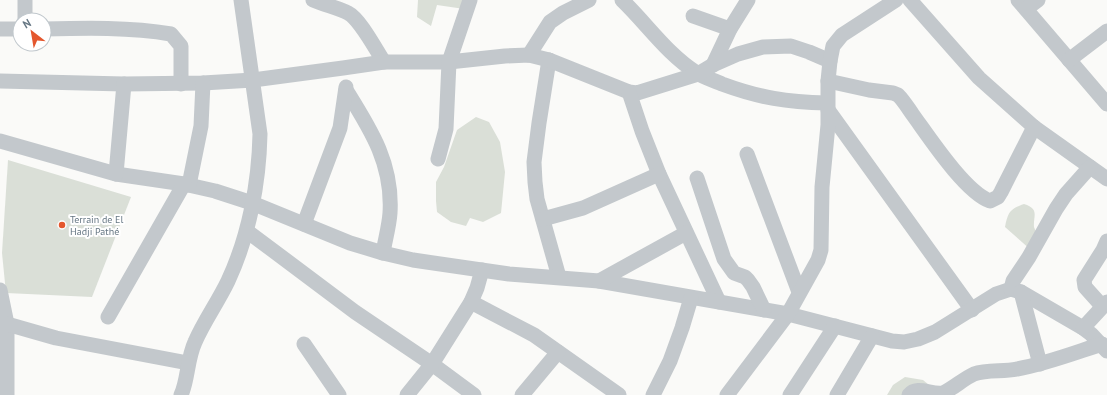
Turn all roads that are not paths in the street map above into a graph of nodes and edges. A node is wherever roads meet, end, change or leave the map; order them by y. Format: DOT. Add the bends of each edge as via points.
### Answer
graph roads {
  1 [pos="25,0"];
  2 [pos="240,0"];
  3 [pos="313,0"];
  4 [pos="470,0"];
  5 [pos="589,0"];
  6 [pos="748,0"];
  7 [pos="896,0"];
  8 [pos="1038,0"];
  9 [pos="917,2"];
  10 [pos="629,3"];
  11 [pos="1022,5"];
  12 [pos="350,6"];
  13 [pos="25,12"];
  14 [pos="694,16"];
  15 [pos="0,29"];
  16 [pos="12,29"];
  17 [pos="52,29"];
  18 [pos="730,29"];
  19 [pos="1107,31"];
  20 [pos="529,55"];
  21 [pos="549,60"];
  22 [pos="1069,60"];
  23 [pos="830,61"];
  24 [pos="384,62"];
  25 [pos="449,62"];
  26 [pos="713,65"];
  27 [pos="343,68"];
  28 [pos="698,74"];
  29 [pos="253,80"];
  30 [pos="0,81"];
  31 [pos="828,81"];
  32 [pos="203,83"];
  33 [pos="124,84"];
  34 [pos="181,84"];
  35 [pos="346,90"];
  36 [pos="629,92"];
  37 [pos="1107,104"];
  38 [pos="827,107"];
  39 [pos="1034,127"];
  40 [pos="0,140"];
  41 [pos="747,154"];
  42 [pos="438,159"];
  43 [pos="1090,167"];
  44 [pos="116,174"];
  45 [pos="659,174"];
  46 [pos="697,178"];
  47 [pos="1107,179"];
  48 [pos="187,185"];
  49 [pos="252,203"];
  50 [pos="543,219"];
  51 [pos="304,224"];
  52 [pos="246,231"];
  53 [pos="686,233"];
  54 [pos="1107,242"];
  55 [pos="383,253"];
  56 [pos="482,270"];
  57 [pos="559,277"];
  58 [pos="599,282"];
  59 [pos="0,290"];
  60 [pos="1016,290"];
  61 [pos="799,292"];
  62 [pos="691,298"];
  63 [pos="472,302"];
  64 [pos="719,302"];
  65 [pos="1104,304"];
  66 [pos="764,310"];
  67 [pos="972,310"];
  68 [pos="788,314"];
  69 [pos="108,317"];
  70 [pos="3,324"];
  71 [pos="835,326"];
  72 [pos="1082,328"];
  73 [pos="872,336"];
  74 [pos="304,344"];
  75 [pos="1104,347"];
  76 [pos="558,352"];
  77 [pos="188,363"];
  78 [pos="432,364"];
  79 [pos="1040,364"];
  80 [pos="7,395"];
  81 [pos="181,395"];
  82 [pos="339,395"];
  83 [pos="407,395"];
  84 [pos="474,395"];
  85 [pos="522,395"];
  86 [pos="619,395"];
  87 [pos="652,395"];
  88 [pos="727,395"];
  89 [pos="790,395"];
  90 [pos="837,395"];
  91 [pos="909,395"];
  1 -- 13 [label="street"];
  2 -- 29 [label="street"];
  3 -- 12 [label="street"];
  4 -- 25 [label="street"];
  5 -- 20 [label="street" via="550,22"];
  6 -- 18 [label="street"];
  7 -- 23 [label="street" via="842,35 833,46"];
  8 -- 11 [label="street"];
  9 -- 39 [label="street" via="979,78"];
  10 -- 28 [label="street" via="660,42"];
  11 -- 22 [label="street"];
  12 -- 24 [label="street"];
  14 -- 18 [label="street"];
  15 -- 16 [label="street"];
  17 -- 34 [label="street" via="85,28 171,34 181,46"];
  18 -- 26 [label="street"];
  19 -- 22 [label="street"];
  20 -- 21 [label="street"];
  20 -- 25 [label="street"];
  21 -- 36 [label="street"];
  21 -- 50 [label="street" via="534,162 537,199"];
  22 -- 37 [label="street"];
  23 -- 26 [label="street" via="791,46 775,45 752,49"];
  23 -- 31 [label="street"];
  24 -- 25 [label="street"];
  24 -- 27 [label="street"];
  25 -- 42 [label="street" via="446,129"];
  26 -- 28 [label="street"];
  27 -- 29 [label="street"];
  27 -- 35 [label="street"];
  28 -- 36 [label="street" via="637,93"];
  28 -- 38 [label="street" via="769,99"];
  29 -- 32 [label="street"];
  29 -- 49 [label="street" via="260,134 259,162"];
  30 -- 33 [label="street"];
  31 -- 38 [label="street"];
  31 -- 39 [label="street" via="894,92 955,170 970,186 990,201 1001,192"];
  32 -- 34 [label="street"];
  32 -- 48 [label="street" via="201,126"];
  33 -- 34 [label="street"];
  33 -- 44 [label="street"];
  35 -- 51 [label="street" via="340,128"];
  35 -- 55 [label="street" via="377,143 388,175 390,213"];
  36 -- 45 [label="street"];
  38 -- 61 [label="street" via="821,250 812,272"];
  38 -- 67 [label="street"];
  39 -- 43 [label="street"];
  40 -- 44 [label="street"];
  41 -- 61 [label="street"];
  43 -- 47 [label="street"];
  43 -- 60 [label="street" via="1056,209 1013,281"];
  44 -- 48 [label="street"];
  45 -- 50 [label="street" via="583,208"];
  45 -- 53 [label="street"];
  46 -- 66 [label="street" via="724,259 734,273 748,280"];
  48 -- 49 [label="street" via="215,190"];
  48 -- 69 [label="street"];
  49 -- 51 [label="street"];
  49 -- 52 [label="street"];
  50 -- 57 [label="street"];
  51 -- 55 [label="street"];
  52 -- 77 [label="street" via="232,273 199,331"];
  52 -- 78 [label="street" via="355,312"];
  53 -- 58 [label="street"];
  53 -- 64 [label="street"];
  54 -- 65 [label="street" via="1084,280 1085,287"];
  55 -- 56 [label="street"];
  56 -- 57 [label="street"];
  56 -- 63 [label="street"];
  57 -- 58 [label="street"];
  58 -- 62 [label="street"];
  59 -- 70 [label="street"];
  60 -- 67 [label="street" via="996,294"];
  60 -- 72 [label="street"];
  60 -- 79 [label="street"];
  61 -- 68 [label="street"];
  62 -- 64 [label="street"];
  62 -- 87 [label="street" via="670,361"];
  63 -- 76 [label="street" via="534,335"];
  63 -- 78 [label="street"];
  64 -- 66 [label="street"];
  65 -- 72 [label="street"];
  66 -- 68 [label="street"];
  67 -- 73 [label="street" via="918,339 904,342"];
  68 -- 71 [label="street"];
  68 -- 88 [label="street"];
  70 -- 77 [label="street" via="56,338"];
  70 -- 80 [label="street"];
  71 -- 73 [label="street"];
  71 -- 89 [label="street"];
  72 -- 75 [label="street"];
  73 -- 90 [label="street"];
  74 -- 82 [label="street"];
  75 -- 79 [label="street"];
  76 -- 85 [label="street"];
  76 -- 86 [label="street"];
  77 -- 81 [label="street"];
  78 -- 83 [label="street"];
  78 -- 84 [label="street"];
  79 -- 91 [label="street" via="1015,370 975,374 937,395 918,391"];
}
